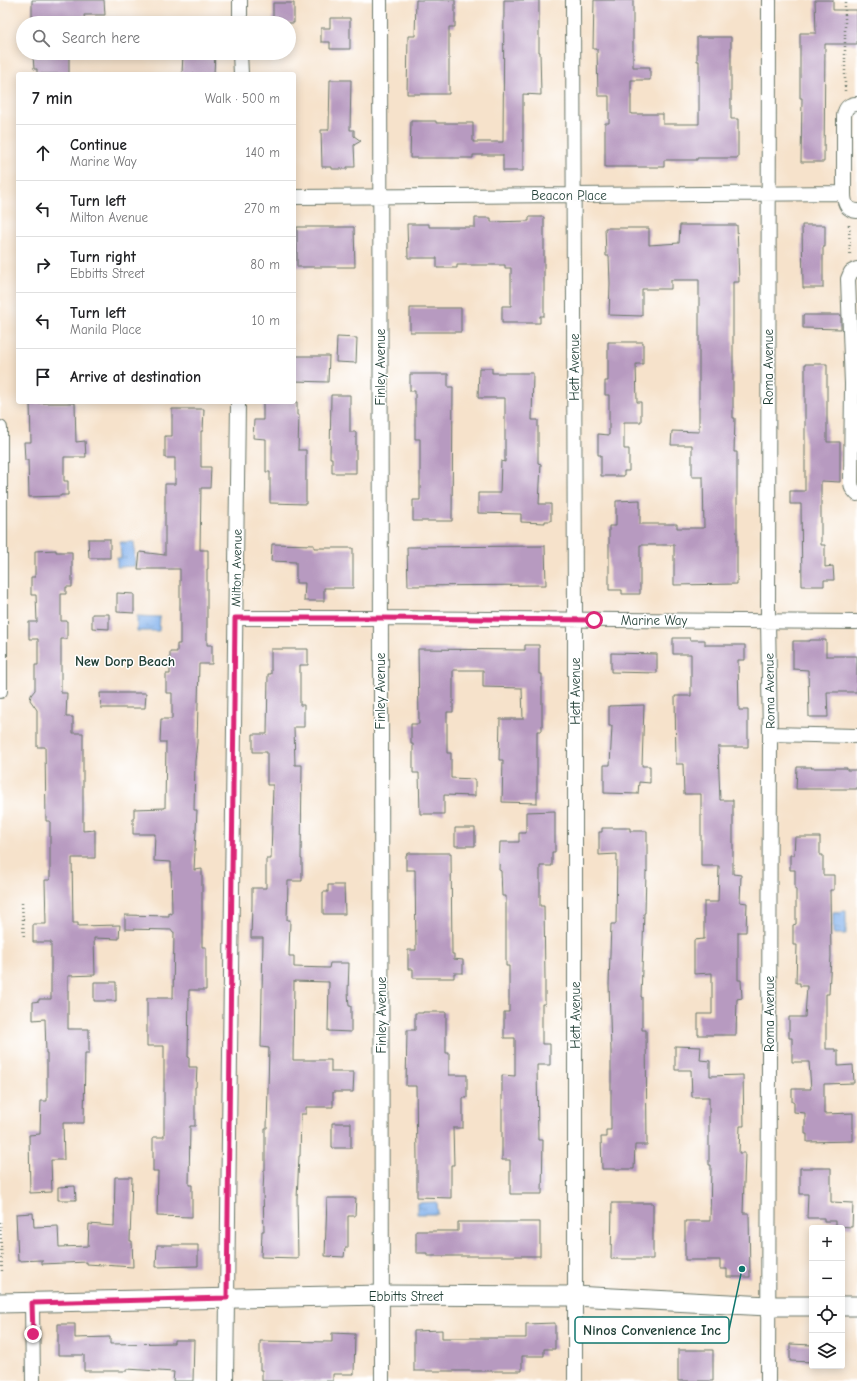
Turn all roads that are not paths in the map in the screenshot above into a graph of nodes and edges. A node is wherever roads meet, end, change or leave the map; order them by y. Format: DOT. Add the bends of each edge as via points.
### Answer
graph roads {
  1 [pos="240,0"];
  2 [pos="380,0"];
  3 [pos="573,0"];
  4 [pos="769,0"];
  5 [pos="240,16"];
  6 [pos="240,60"];
  7 [pos="240,72"];
  8 [pos="849,102"];
  9 [pos="844,193"];
  10 [pos="768,194"];
  11 [pos="574,195"];
  12 [pos="380,196"];
  13 [pos="296,197"];
  14 [pos="852,213"];
  15 [pos="853,268"];
  16 [pos="854,384"];
  17 [pos="238,404"];
  18 [pos="0,428"];
  19 [pos="0,479"];
  20 [pos="856,493"];
  21 [pos="235,618"];
  22 [pos="380,618"];
  23 [pos="575,620"];
  24 [pos="768,620"];
  25 [pos="857,622"];
  26 [pos="0,691"];
  27 [pos="770,734"];
  28 [pos="857,736"];
  29 [pos="382,1295"];
  30 [pos="574,1296"];
  31 [pos="227,1298"];
  32 [pos="0,1303"];
  33 [pos="32,1303"];
  34 [pos="768,1306"];
  35 [pos="809,1306"];
  36 [pos="845,1306"];
  37 [pos="857,1306"];
  38 [pos="33,1381"];
  39 [pos="226,1381"];
  40 [pos="382,1381"];
  41 [pos="575,1381"];
  42 [pos="768,1381"];
  1 -- 5 [label="street"];
  2 -- 12 [label="street, Finley Avenue"];
  3 -- 11 [label="street, Hett Avenue"];
  4 -- 10 [label="street, Roma Avenue"];
  6 -- 7 [label="street"];
  8 -- 9 [label="street" via="844,116"];
  9 -- 10 [label="street, Beacon Place"];
  9 -- 14 [label="street" via="844,201"];
  10 -- 11 [label="street, Beacon Place"];
  10 -- 24 [label="street, Roma Avenue"];
  11 -- 12 [label="street, Beacon Place"];
  11 -- 23 [label="street, Hett Avenue"];
  12 -- 13 [label="street, Beacon Place"];
  12 -- 22 [label="street, Finley Avenue"];
  15 -- 16 [label="street" via="848,279"];
  16 -- 20 [label="street" via="851,483"];
  17 -- 21 [label="street, Milton Avenue"];
  18 -- 19 [label="street"];
  19 -- 26 [label="street"];
  21 -- 22 [label="street, Marine Way"];
  21 -- 31 [label="street, Milton Avenue"];
  22 -- 23 [label="street, Marine Way"];
  22 -- 29 [label="street, Finley Avenue"];
  23 -- 24 [label="street, Marine Way"];
  23 -- 30 [label="street, Hett Avenue"];
  24 -- 25 [label="street, Marine Way"];
  24 -- 27 [label="street, Roma Avenue"];
  27 -- 28 [label="street"];
  27 -- 34 [label="street, Roma Avenue"];
  29 -- 30 [label="street, Ebbitts Street"];
  29 -- 31 [label="street, Ebbitts Street"];
  29 -- 40 [label="street, Finley Avenue"];
  30 -- 34 [label="street, Ebbitts Street"];
  30 -- 41 [label="street, Hett Avenue"];
  31 -- 33 [label="street, Ebbitts Street"];
  31 -- 39 [label="street, Milton Avenue"];
  32 -- 33 [label="street, Ebbitts Street"];
  33 -- 38 [label="street"];
  34 -- 35 [label="street, Ebbitts Street"];
  34 -- 42 [label="street, Roma Avenue"];
  36 -- 37 [label="street"];
}
